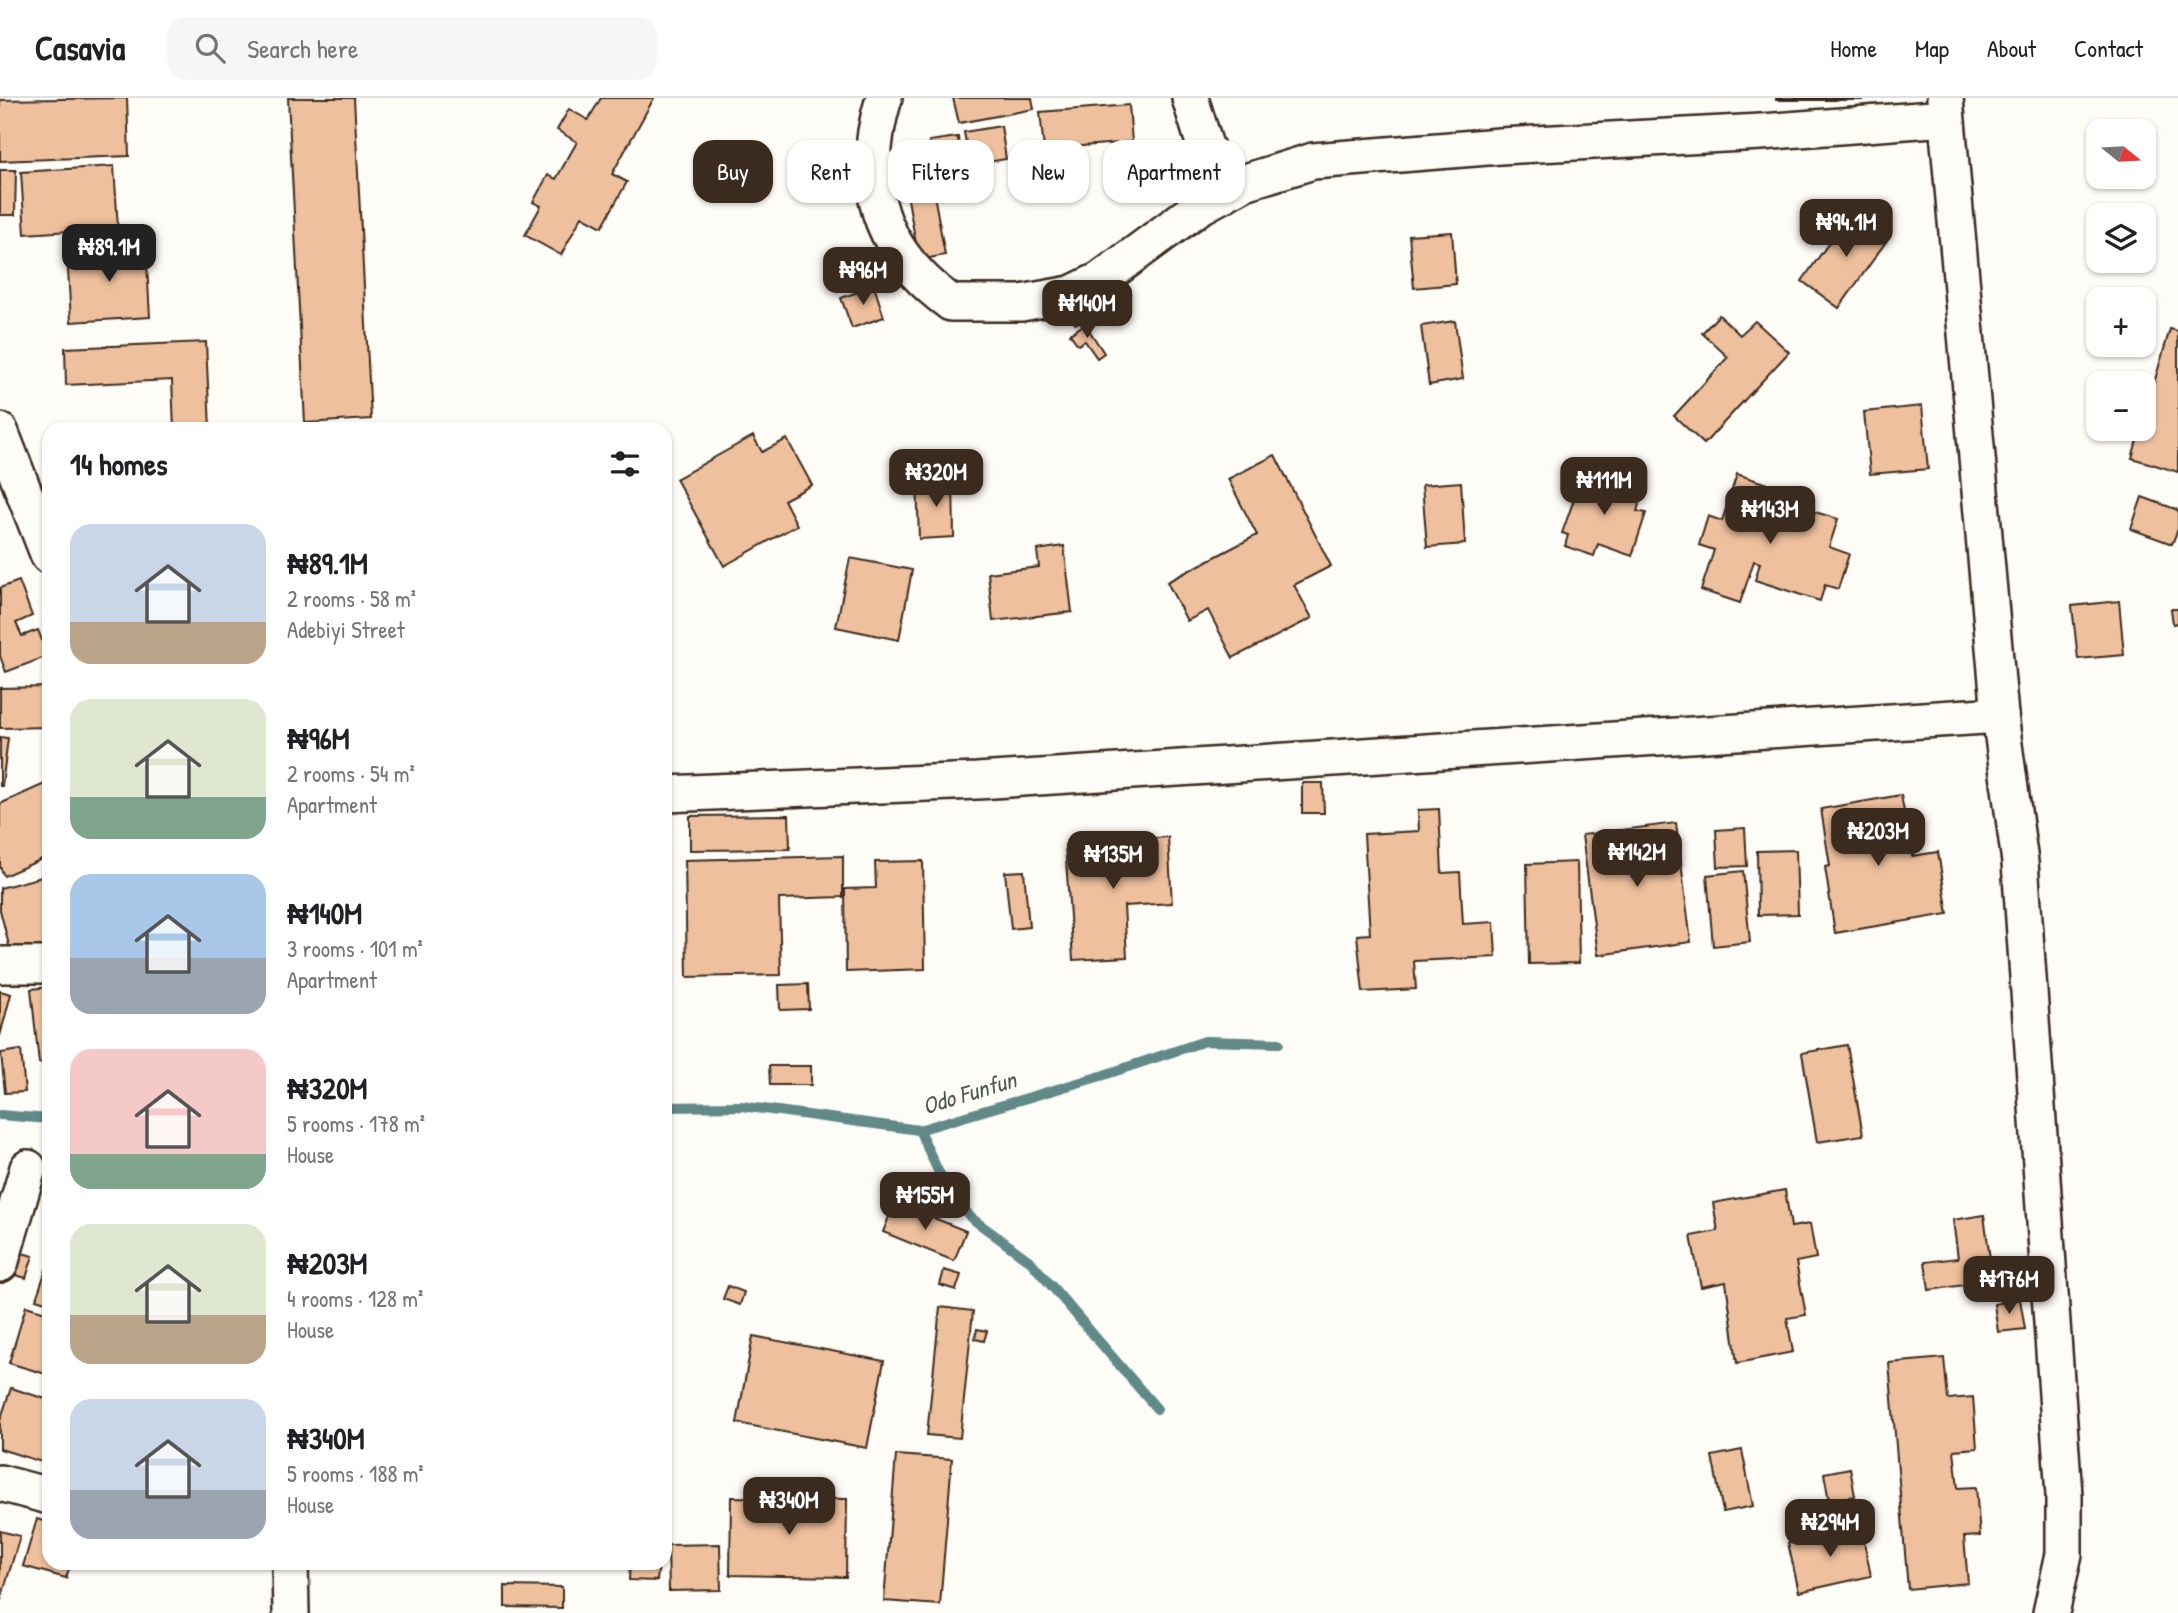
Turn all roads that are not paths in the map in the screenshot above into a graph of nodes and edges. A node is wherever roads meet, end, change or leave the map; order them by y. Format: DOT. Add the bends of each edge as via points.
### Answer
graph roads {
  1 [pos="884,98"];
  2 [pos="1190,98"];
  3 [pos="1945,108"];
  4 [pos="1203,140"];
  5 [pos="1245,182"];
  6 [pos="1208,203"];
  7 [pos="0,431"];
  8 [pos="42,538"];
  9 [pos="2000,715"];
  10 [pos="672,794"];
  11 [pos="0,965"];
  12 [pos="42,965"];
  13 [pos="28,1168"];
  14 [pos="0,1264"];
  15 [pos="0,1483"];
  16 [pos="42,1494"];
  17 [pos="290,1570"];
  18 [pos="291,1613"];
  19 [pos="2051,1613"];
  1 -- 6 [label="street" via="873,170 886,230 902,259 951,303 1021,303 1071,294 1100,280"];
  2 -- 4 [label="street"];
  3 -- 5 [label="street" via="1761,132 1313,162"];
  3 -- 9 [label="street"];
  7 -- 8 [label="street"];
  9 -- 10 [label="street" via="977,781"];
  9 -- 19 [label="street" via="2020,862 2063,1482 2064,1554"];
  11 -- 12 [label="street"];
  13 -- 14 [label="street"];
  15 -- 16 [label="street"];
  17 -- 18 [label="street"];
}
